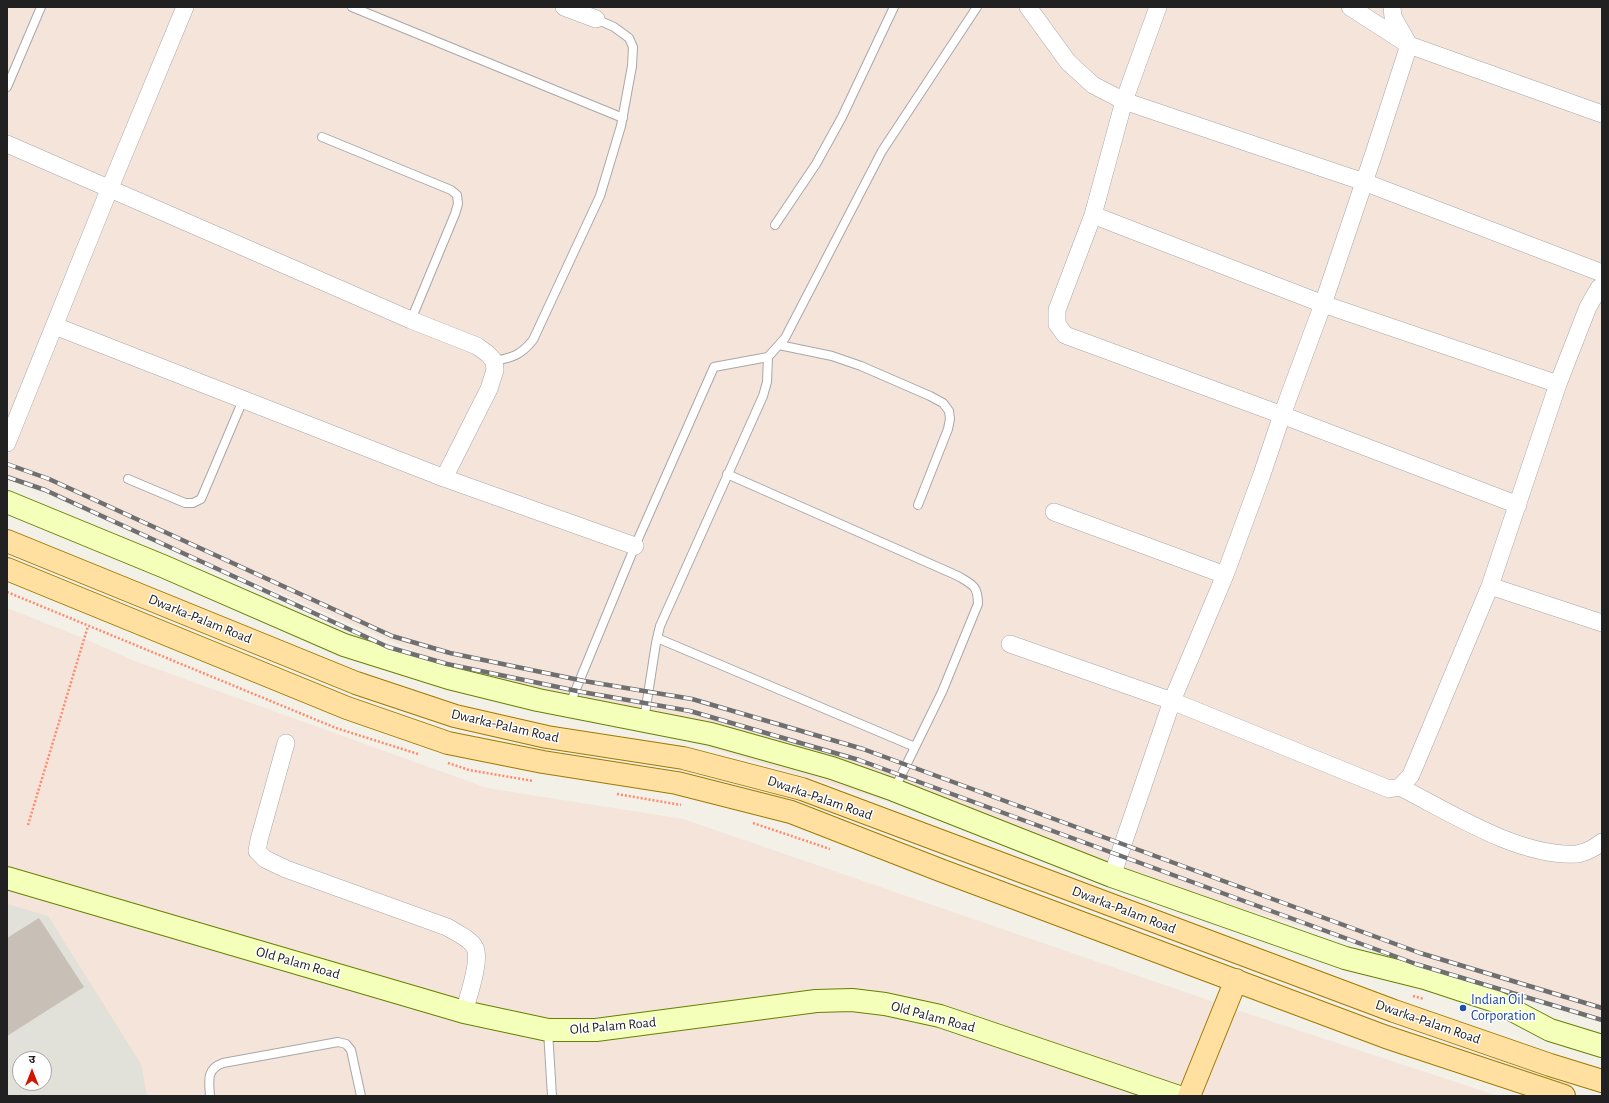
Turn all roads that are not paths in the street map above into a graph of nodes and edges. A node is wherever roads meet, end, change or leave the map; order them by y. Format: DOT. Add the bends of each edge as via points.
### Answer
graph roads {
  1 [pos="41,7"];
  2 [pos="186,7"];
  3 [pos="352,7"];
  4 [pos="564,7"];
  5 [pos="894,7"];
  6 [pos="977,7"];
  7 [pos="1028,7"];
  8 [pos="1158,7"];
  9 [pos="1350,7"];
  10 [pos="1392,7"];
  11 [pos="596,19"];
  12 [pos="1409,45"];
  13 [pos="7,87"];
  14 [pos="1124,101"];
  15 [pos="1602,114"];
  16 [pos="623,118"];
  17 [pos="322,137"];
  18 [pos="7,144"];
  19 [pos="1364,182"];
  20 [pos="109,190"];
  21 [pos="1093,215"];
  22 [pos="775,225"];
  23 [pos="1602,273"];
  24 [pos="1602,286"];
  25 [pos="1323,304"];
  26 [pos="411,320"];
  27 [pos="55,326"];
  28 [pos="779,345"];
  29 [pos="768,356"];
  30 [pos="494,361"];
  31 [pos="1558,384"];
  32 [pos="243,400"];
  33 [pos="1282,415"];
  34 [pos="7,443"];
  35 [pos="727,474"];
  36 [pos="444,478"];
  37 [pos="128,479"];
  38 [pos="7,502"];
  39 [pos="918,505"];
  40 [pos="1518,505"];
  41 [pos="1054,512"];
  42 [pos="7,541"];
  43 [pos="635,546"];
  44 [pos="7,569"];
  45 [pos="1225,576"];
  46 [pos="1490,586"];
  47 [pos="1602,623"];
  48 [pos="657,638"];
  49 [pos="1010,644"];
  50 [pos="1172,702"];
  51 [pos="569,706"];
  52 [pos="644,720"];
  53 [pos="286,743"];
  54 [pos="915,747"];
  55 [pos="1400,787"];
  56 [pos="894,790"];
  57 [pos="1602,842"];
  58 [pos="1112,876"];
  59 [pos="7,878"];
  60 [pos="1236,980"];
  61 [pos="464,1012"];
  62 [pos="548,1030"];
  63 [pos="1602,1046"];
  64 [pos="1602,1081"];
  65 [pos="210,1096"];
  66 [pos="361,1096"];
  67 [pos="552,1096"];
  68 [pos="1176,1096"];
  69 [pos="1190,1096"];
  70 [pos="1564,1096"];
  1 -- 13 [label="lane"];
  2 -- 20 [label="street"];
  3 -- 16 [label="lane"];
  4 -- 11 [label="street"];
  5 -- 22 [label="lane" via="842,117 816,164"];
  6 -- 28 [label="lane" via="882,151 785,338"];
  7 -- 14 [label="street" via="1068,62 1093,85"];
  8 -- 14 [label="street"];
  9 -- 12 [label="street"];
  10 -- 12 [label="street" via="1393,17"];
  11 -- 16 [label="lane" via="614,27 628,38 633,47"];
  12 -- 15 [label="street"];
  12 -- 19 [label="street"];
  14 -- 19 [label="street"];
  14 -- 21 [label="street"];
  16 -- 30 [label="lane" via="600,196 533,340 526,350 512,358"];
  17 -- 26 [label="lane" via="451,190 457,195 455,214"];
  18 -- 20 [label="street"];
  19 -- 23 [label="street"];
  19 -- 25 [label="street"];
  20 -- 26 [label="street"];
  20 -- 27 [label="street"];
  21 -- 25 [label="street"];
  21 -- 33 [label="street" via="1057,310 1057,324 1065,335"];
  24 -- 31 [label="street" via="1598,288 1588,307"];
  25 -- 31 [label="street"];
  25 -- 33 [label="street"];
  26 -- 30 [label="street" via="477,346"];
  27 -- 32 [label="street"];
  27 -- 34 [label="street"];
  28 -- 29 [label="lane"];
  28 -- 39 [label="lane" via="832,356 861,366 944,403 949,411 949,424"];
  29 -- 35 [label="lane" via="767,382"];
  29 -- 43 [label="lane" via="714,367"];
  30 -- 36 [label="street" via="495,370 489,389"];
  31 -- 40 [label="street"];
  32 -- 36 [label="street"];
  32 -- 37 [label="lane" via="201,498 193,503 185,503"];
  33 -- 40 [label="street"];
  33 -- 45 [label="street"];
  35 -- 48 [label="lane" via="668,607"];
  35 -- 54 [label="lane" via="958,576 974,586 978,594 978,604 942,692"];
  36 -- 43 [label="street"];
  38 -- 51 [label="street" via="344,645 449,678"];
  40 -- 46 [label="street"];
  41 -- 45 [label="street"];
  42 -- 64 [label="main road, Dwarka-Palam Road" via="356,683 426,707 547,737 682,758 802,789 1394,1010"];
  43 -- 51 [label="lane"];
  44 -- 60 [label="main road, Dwarka-Palam Road" via="347,708 434,738 543,762 677,782 791,812"];
  45 -- 50 [label="street"];
  46 -- 47 [label="street"];
  46 -- 55 [label="street" via="1411,775"];
  48 -- 52 [label="lane"];
  48 -- 54 [label="lane"];
  49 -- 50 [label="street"];
  50 -- 55 [label="street" via="1389,789"];
  50 -- 58 [label="street"];
  51 -- 52 [label="street"];
  52 -- 56 [label="street" via="711,734 832,768"];
  53 -- 61 [label="street" via="257,852 265,859 286,868 447,927 464,937 475,948 476,965"];
  54 -- 56 [label="lane"];
  55 -- 57 [label="street" via="1492,834 1542,852 1579,854"];
  56 -- 58 [label="street"];
  58 -- 63 [label="street" via="1345,958 1425,978 1488,999 1550,1030"];
  59 -- 61 [label="street, Old Palam Road"];
  60 -- 69 [label="main road"];
  60 -- 70 [label="main road, Dwarka-Palam Road" via="1386,1037"];
  61 -- 62 [label="street, Old Palam Road"];
  62 -- 67 [label="lane"];
  62 -- 68 [label="street, Old Palam Road" via="596,1030 816,1001 872,1002 940,1016"];
  65 -- 66 [label="lane" via="210,1072 215,1066 338,1042 346,1044 351,1050"];
}
